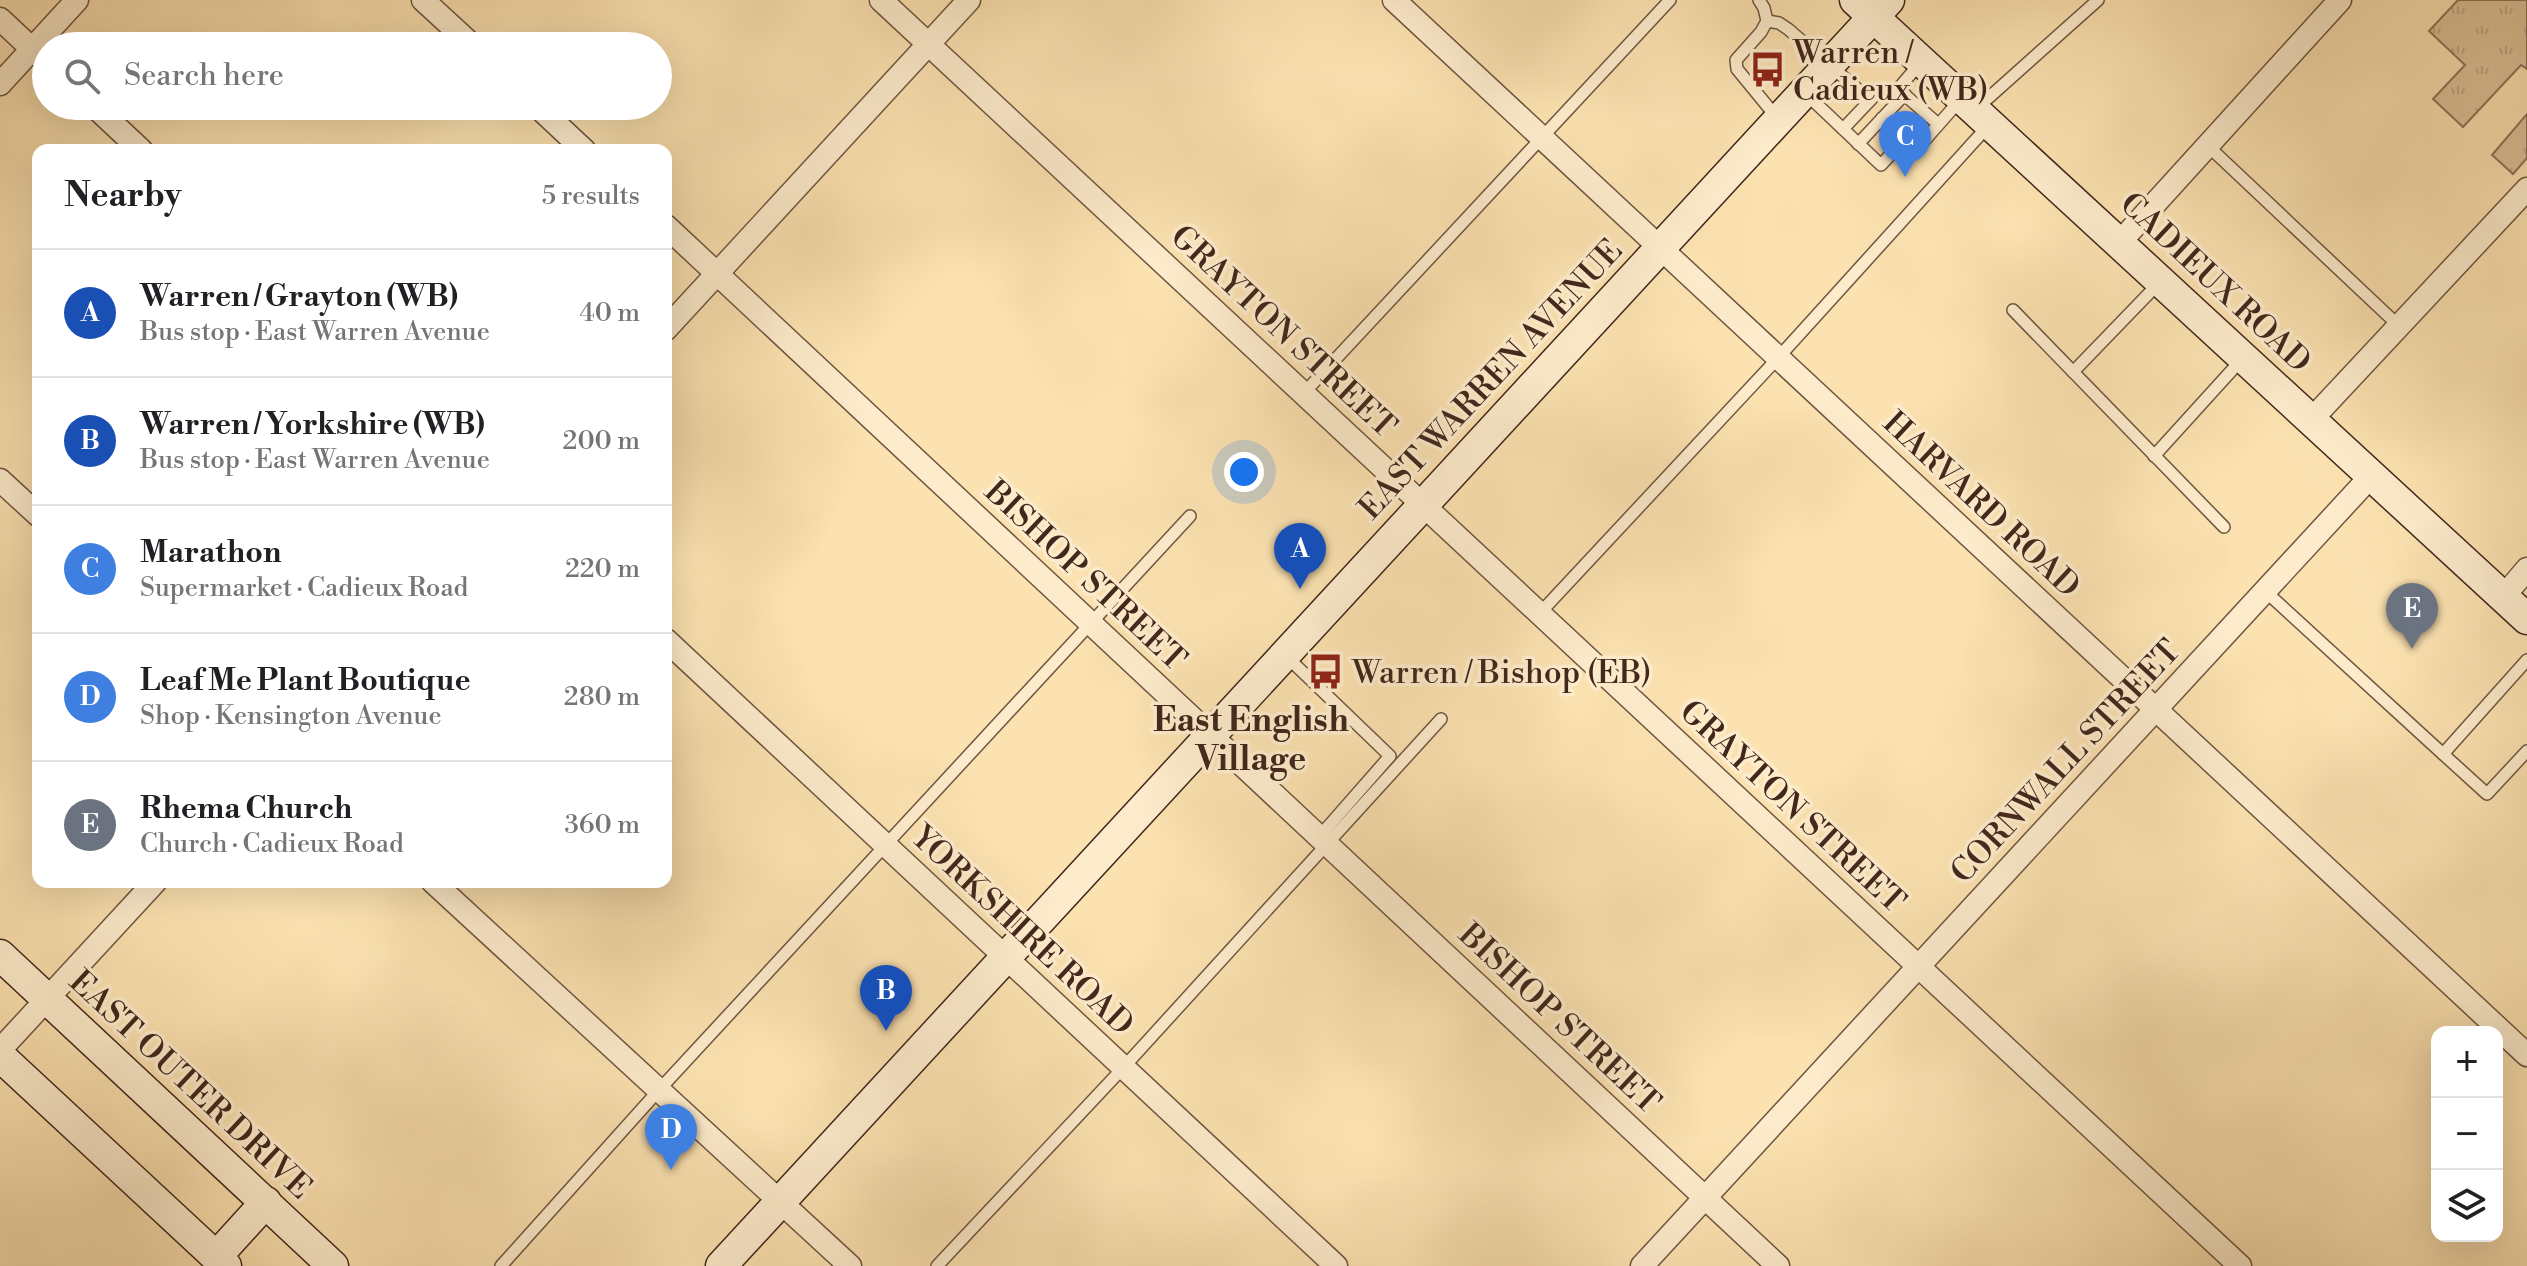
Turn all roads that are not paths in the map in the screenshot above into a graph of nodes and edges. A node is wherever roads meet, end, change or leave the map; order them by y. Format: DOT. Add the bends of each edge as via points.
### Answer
graph roads {
  1 [pos="77,0"];
  2 [pos="423,0"];
  3 [pos="881,0"];
  4 [pos="969,0"];
  5 [pos="1394,0"];
  6 [pos="1670,0"];
  7 [pos="1759,0"];
  8 [pos="2098,0"];
  9 [pos="2340,0"];
  10 [pos="1872,6"];
  11 [pos="0,19"];
  12 [pos="1767,21"];
  13 [pos="55,32"];
  14 [pos="458,32"];
  15 [pos="928,44"];
  16 [pos="32,49"];
  17 [pos="32,60"];
  18 [pos="1921,61"];
  19 [pos="1830,64"];
  20 [pos="0,84"];
  21 [pos="1804,92"];
  22 [pos="1902,92"];
  23 [pos="1870,100"];
  24 [pos="1976,110"];
  25 [pos="1882,118"];
  26 [pos="109,120"];
  27 [pos="552,120"];
  28 [pos="1778,120"];
  29 [pos="1938,124"];
  30 [pos="1843,129"];
  31 [pos="1541,138"];
  32 [pos="1905,139"];
  33 [pos="135,144"];
  34 [pos="578,144"];
  35 [pos="1858,144"];
  36 [pos="2208,146"];
  37 [pos="2527,189"];
  38 [pos="672,232"];
  39 [pos="2120,242"];
  40 [pos="1660,248"];
  41 [pos="717,274"];
  42 [pos="2161,280"];
  43 [pos="2013,310"];
  44 [pos="672,323"];
  45 [pos="2399,326"];
  46 [pos="2244,357"];
  47 [pos="1778,358"];
  48 [pos="2073,372"];
  49 [pos="1304,393"];
  50 [pos="2312,419"];
  51 [pos="2154,456"];
  52 [pos="2372,475"];
  53 [pos="0,480"];
  54 [pos="1423,505"];
  55 [pos="32,509"];
  56 [pos="1190,516"];
  57 [pos="2224,527"];
  58 [pos="2527,569"];
  59 [pos="2265,591"];
  60 [pos="2504,596"];
  61 [pos="1540,613"];
  62 [pos="2527,619"];
  63 [pos="1092,624"];
  64 [pos="672,646"];
  65 [pos="1285,655"];
  66 [pos="2527,660"];
  67 [pos="2156,709"];
  68 [pos="1441,719"];
  69 [pos="1211,736"];
  70 [pos="2527,751"];
  71 [pos="2443,754"];
  72 [pos="1324,841"];
  73 [pos="885,845"];
  74 [pos="149,888"];
  75 [pos="440,888"];
  76 [pos="0,955"];
  77 [pos="1006,958"];
  78 [pos="1918,967"];
  79 [pos="47,999"];
  80 [pos="0,1053"];
  81 [pos="2527,1055"];
  82 [pos="1123,1068"];
  83 [pos="659,1090"];
  84 [pos="1705,1197"];
  85 [pos="266,1202"];
  86 [pos="780,1202"];
  87 [pos="221,1262"];
  88 [pos="333,1266"];
  89 [pos="501,1266"];
  90 [pos="721,1266"];
  91 [pos="850,1266"];
  92 [pos="937,1266"];
  93 [pos="1336,1266"];
  94 [pos="1642,1266"];
  95 [pos="1778,1266"];
  96 [pos="2240,1266"];
  1 -- 13 [label="street"];
  2 -- 14 [label="street"];
  3 -- 15 [label="street, GRAYTON STREET"];
  4 -- 15 [label="street"];
  5 -- 31 [label="street, HARVARD ROAD"];
  6 -- 31 [label="lane"];
  7 -- 12 [label="lane"];
  8 -- 24 [label="lane"];
  9 -- 36 [label="street"];
  10 -- 18 [label="main road, CADIEUX ROAD"];
  10 -- 19 [label="main road, EAST WARREN AVENUE"];
  11 -- 16 [label="street"];
  12 -- 19 [label="lane" via="1779,23"];
  12 -- 28 [label="lane" via="1736,60 1737,69"];
  15 -- 41 [label="street"];
  15 -- 49 [label="street, GRAYTON STREET"];
  17 -- 20 [label="street"];
  18 -- 22 [label="lane"];
  18 -- 24 [label="main road, CADIEUX ROAD"];
  19 -- 21 [label="main road, EAST WARREN AVENUE"];
  19 -- 23 [label="lane"];
  21 -- 28 [label="main road, EAST WARREN AVENUE"];
  21 -- 30 [label="lane"];
  22 -- 23 [label="lane" via="1879,91"];
  22 -- 25 [label="lane"];
  22 -- 29 [label="lane"];
  23 -- 30 [label="lane"];
  24 -- 29 [label="lane"];
  24 -- 39 [label="main road, CADIEUX ROAD"];
  24 -- 47 [label="lane"];
  25 -- 32 [label="lane"];
  25 -- 35 [label="lane"];
  26 -- 33 [label="street"];
  27 -- 34 [label="street"];
  28 -- 40 [label="main road, EAST WARREN AVENUE"];
  29 -- 32 [label="lane" via="1917,149"];
  30 -- 35 [label="lane"];
  31 -- 40 [label="street, HARVARD ROAD"];
  31 -- 49 [label="lane"];
  32 -- 35 [label="lane" via="1881,165"];
  36 -- 39 [label="street"];
  36 -- 45 [label="lane"];
  37 -- 45 [label="street"];
  38 -- 41 [label="street, BISHOP STREET"];
  39 -- 42 [label="main road, CADIEUX ROAD"];
  40 -- 47 [label="street, HARVARD ROAD"];
  40 -- 54 [label="main road, EAST WARREN AVENUE"];
  41 -- 44 [label="street"];
  41 -- 63 [label="street, BISHOP STREET"];
  42 -- 46 [label="main road, CADIEUX ROAD"];
  42 -- 48 [label="lane"];
  43 -- 48 [label="lane"];
  45 -- 50 [label="street"];
  46 -- 50 [label="main road, CADIEUX ROAD"];
  46 -- 51 [label="lane"];
  47 -- 61 [label="lane"];
  47 -- 67 [label="street, HARVARD ROAD"];
  48 -- 51 [label="lane"];
  49 -- 54 [label="street, GRAYTON STREET"];
  50 -- 52 [label="main road, CADIEUX ROAD"];
  51 -- 57 [label="lane"];
  52 -- 59 [label="street, CORNWALL STREET"];
  52 -- 60 [label="main road, CADIEUX ROAD"];
  53 -- 55 [label="street"];
  54 -- 61 [label="street, GRAYTON STREET"];
  54 -- 65 [label="main road, EAST WARREN AVENUE"];
  56 -- 63 [label="lane"];
  58 -- 60 [label="street"];
  59 -- 67 [label="street, CORNWALL STREET"];
  59 -- 71 [label="lane"];
  60 -- 62 [label="main road, CADIEUX ROAD"];
  61 -- 78 [label="street, GRAYTON STREET"];
  63 -- 69 [label="street, BISHOP STREET"];
  63 -- 73 [label="lane"];
  64 -- 73 [label="street, YORKSHIRE ROAD"];
  65 -- 69 [label="main road, EAST WARREN AVENUE"];
  65 -- 72 [label="lane" via="1390,756"];
  66 -- 71 [label="lane"];
  67 -- 78 [label="street, CORNWALL STREET"];
  67 -- 81 [label="street, HARVARD ROAD"];
  68 -- 72 [label="lane"];
  69 -- 72 [label="street, BISHOP STREET"];
  69 -- 77 [label="main road, EAST WARREN AVENUE"];
  70 -- 71 [label="lane" via="2487,794"];
  72 -- 82 [label="lane"];
  72 -- 84 [label="street, BISHOP STREET"];
  73 -- 77 [label="street, YORKSHIRE ROAD"];
  73 -- 83 [label="lane"];
  74 -- 79 [label="street"];
  75 -- 83 [label="street"];
  76 -- 79 [label="main road, EAST OUTER DRIVE"];
  77 -- 82 [label="street, YORKSHIRE ROAD"];
  77 -- 86 [label="main road, EAST WARREN AVENUE"];
  78 -- 84 [label="street, CORNWALL STREET"];
  78 -- 96 [label="street, GRAYTON STREET"];
  79 -- 80 [label="street"];
  79 -- 85 [label="main road, EAST OUTER DRIVE"];
  80 -- 87 [label="main road"];
  82 -- 92 [label="lane"];
  82 -- 93 [label="street, YORKSHIRE ROAD"];
  83 -- 86 [label="street"];
  83 -- 89 [label="lane"];
  84 -- 94 [label="street, CORNWALL STREET"];
  84 -- 95 [label="street, BISHOP STREET"];
  85 -- 87 [label="main road"];
  85 -- 88 [label="main road, EAST OUTER DRIVE"];
  86 -- 90 [label="main road, EAST WARREN AVENUE"];
  86 -- 91 [label="street"];
}
